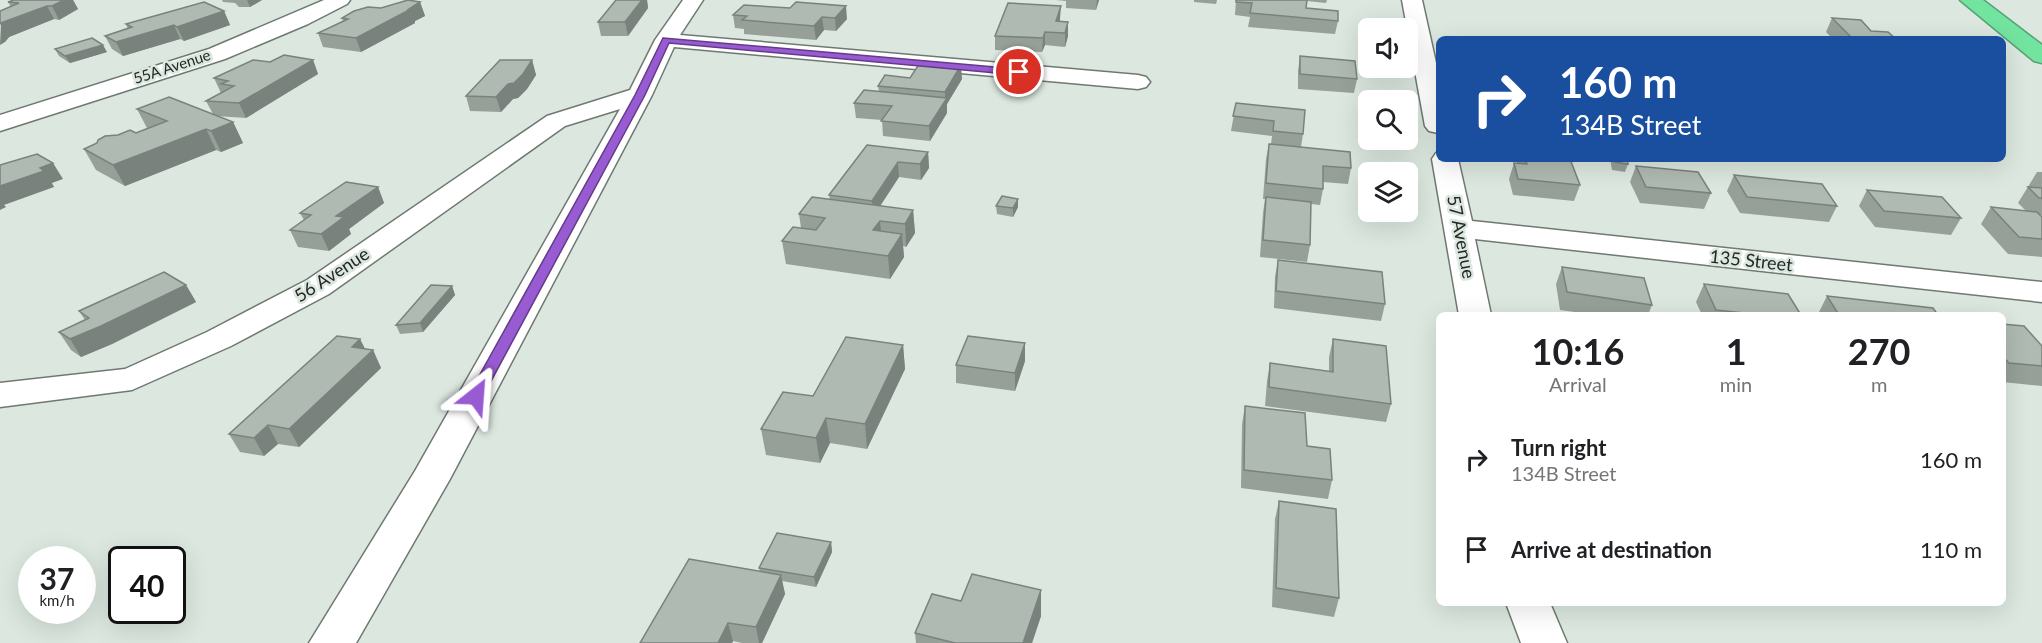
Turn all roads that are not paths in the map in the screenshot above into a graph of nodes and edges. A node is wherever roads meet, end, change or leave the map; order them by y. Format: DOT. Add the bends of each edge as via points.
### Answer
graph roads {
  1 [pos="340,0"];
  2 [pos="693,0"];
  3 [pos="1412,0"];
  4 [pos="1970,0"];
  5 [pos="666,40"];
  6 [pos="2042,56"];
  7 [pos="1138,82"];
  8 [pos="640,95"];
  9 [pos="1436,116"];
  10 [pos="0,123"];
  11 [pos="1446,162"];
  12 [pos="1460,229"];
  13 [pos="2042,292"];
  14 [pos="1474,312"];
  15 [pos="0,395"];
  16 [pos="1529,606"];
  17 [pos="332,643"];
  18 [pos="1544,643"];
  1 -- 10 [label="street, 55A Avenue" via="235,47"];
  2 -- 5 [label="street"];
  3 -- 9 [label="street"];
  4 -- 6 [label="highway"];
  5 -- 7 [label="street"];
  5 -- 8 [label="street"];
  8 -- 15 [label="street, 56 Avenue" via="556,121 318,287 219,339 132,379"];
  8 -- 17 [label="street" via="430,479"];
  11 -- 12 [label="street, 57 Avenue"];
  12 -- 13 [label="street, 135 Street"];
  12 -- 14 [label="street, 57 Avenue"];
  16 -- 18 [label="street"];
}
